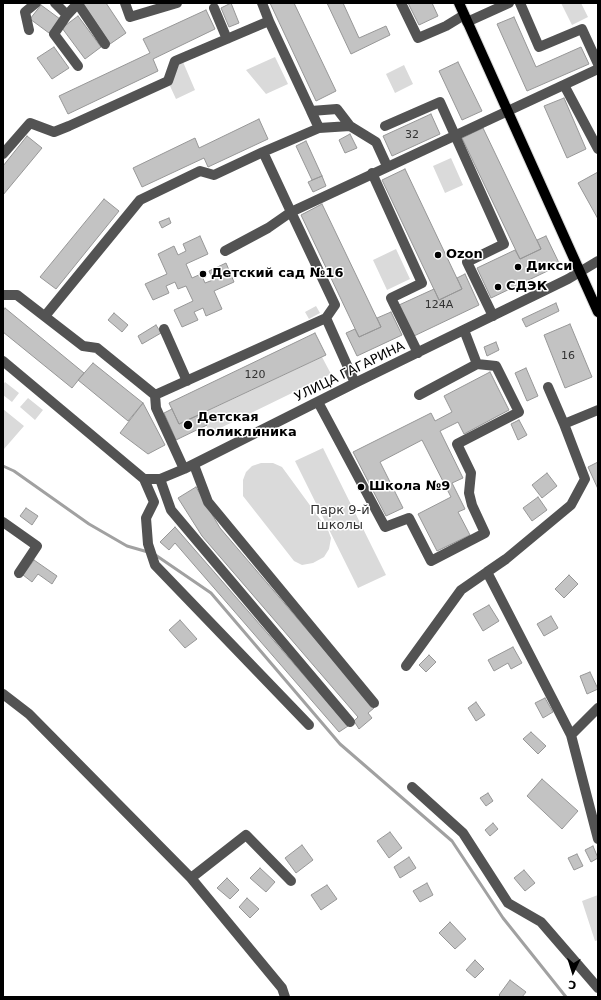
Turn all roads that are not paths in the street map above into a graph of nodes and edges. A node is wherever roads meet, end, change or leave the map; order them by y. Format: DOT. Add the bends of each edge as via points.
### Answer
graph roads {
  1 [pos="36,3"];
  2 [pos="55,3"];
  3 [pos="78,3"];
  4 [pos="125,3"];
  5 [pos="177,3"];
  6 [pos="262,3"];
  7 [pos="400,3"];
  8 [pos="458,3"];
  9 [pos="509,3"];
  10 [pos="520,3"];
  11 [pos="214,8"];
  12 [pos="67,16"];
  13 [pos="466,19"];
  14 [pos="269,21"];
  15 [pos="29,30"];
  16 [pos="227,39"];
  17 [pos="105,44"];
  18 [pos="598,64"];
  19 [pos="78,66"];
  20 [pos="598,69"];
  21 [pos="564,85"];
  22 [pos="311,110"];
  23 [pos="508,110"];
  24 [pos="350,126"];
  25 [pos="385,126"];
  26 [pos="319,128"];
  27 [pos="454,134"];
  28 [pos="598,149"];
  29 [pos="263,152"];
  30 [pos="3,154"];
  31 [pos="387,166"];
  32 [pos="372,173"];
  33 [pos="291,212"];
  34 [pos="225,251"];
  35 [pos="598,261"];
  36 [pos="579,272"];
  37 [pos="3,295"];
  38 [pos="598,312"];
  39 [pos="45,316"];
  40 [pos="493,316"];
  41 [pos="326,318"];
  42 [pos="164,329"];
  43 [pos="464,330"];
  44 [pos="418,354"];
  45 [pos="4,362"];
  46 [pos="477,364"];
  47 [pos="187,381"];
  48 [pos="355,383"];
  49 [pos="548,387"];
  50 [pos="419,394"];
  51 [pos="155,395"];
  52 [pos="318,402"];
  53 [pos="598,410"];
  54 [pos="564,424"];
  55 [pos="194,465"];
  56 [pos="184,470"];
  57 [pos="160,479"];
  58 [pos="144,480"];
  59 [pos="3,522"];
  60 [pos="487,572"];
  61 [pos="19,573"];
  62 [pos="406,666"];
  63 [pos="3,694"];
  64 [pos="374,703"];
  65 [pos="598,708"];
  66 [pos="350,722"];
  67 [pos="309,725"];
  68 [pos="571,735"];
  69 [pos="412,787"];
  70 [pos="598,839"];
  71 [pos="191,878"];
  72 [pos="291,881"];
  73 [pos="598,988"];
  74 [pos="285,997"];
  1 -- 15 [label="street" via="25,12"];
  2 -- 12 [label="street"];
  3 -- 12 [label="street"];
  3 -- 17 [label="street"];
  4 -- 5 [label="street" via="130,17"];
  6 -- 14 [label="street"];
  7 -- 13 [label="street" via="418,38"];
  8 -- 13 [label="main road"];
  9 -- 13 [label="street"];
  10 -- 18 [label="street" via="540,47 582,29"];
  11 -- 16 [label="street"];
  12 -- 19 [label="street" via="54,34"];
  13 -- 23 [label="main road"];
  14 -- 16 [label="street"];
  14 -- 22 [label="street"];
  16 -- 30 [label="street" via="175,61 168,81 69,126 54,132 30,123"];
  20 -- 21 [label="street"];
  21 -- 23 [label="street"];
  21 -- 28 [label="street"];
  22 -- 24 [label="street" via="337,109"];
  22 -- 26 [label="street"];
  23 -- 27 [label="street"];
  23 -- 36 [label="main road"];
  24 -- 26 [label="street"];
  24 -- 31 [label="street" via="376,142"];
  25 -- 27 [label="street" via="440,102"];
  26 -- 29 [label="street"];
  27 -- 31 [label="street"];
  27 -- 40 [label="street" via="504,244 467,262"];
  29 -- 33 [label="street"];
  29 -- 39 [label="street" via="214,175 200,171 140,200"];
  31 -- 32 [label="street"];
  32 -- 33 [label="street"];
  32 -- 44 [label="street" via="422,284 391,298"];
  33 -- 34 [label="street" via="268,228"];
  33 -- 41 [label="street" via="335,305"];
  35 -- 36 [label="street, УЛИЦА ГАГАРИНА"];
  36 -- 38 [label="main road"];
  36 -- 40 [label="street, УЛИЦА ГАГАРИНА"];
  37 -- 39 [label="street" via="17,295"];
  39 -- 51 [label="street" via="83,346 98,348"];
  40 -- 43 [label="street, УЛИЦА ГАГАРИНА"];
  41 -- 47 [label="street"];
  41 -- 48 [label="street"];
  42 -- 47 [label="street"];
  43 -- 44 [label="street, УЛИЦА ГАГАРИНА"];
  43 -- 46 [label="street"];
  44 -- 48 [label="street, УЛИЦА ГАГАРИНА"];
  45 -- 58 [label="street"];
  46 -- 50 [label="street"];
  46 -- 52 [label="street" via="496,366 519,412 457,444 471,474 469,493 485,533 431,561 409,518 385,527"];
  47 -- 51 [label="street"];
  48 -- 52 [label="street, УЛИЦА ГАГАРИНА"];
  49 -- 54 [label="street"];
  51 -- 56 [label="street" via="156,408"];
  52 -- 55 [label="street, УЛИЦА ГАГАРИНА"];
  53 -- 54 [label="street"];
  54 -- 60 [label="street" via="584,479 571,505"];
  55 -- 56 [label="street, УЛИЦА ГАГАРИНА"];
  55 -- 64 [label="street" via="208,502"];
  56 -- 57 [label="street, УЛИЦА ГАГАРИНА"];
  57 -- 58 [label="street, УЛИЦА ГАГАРИНА"];
  57 -- 66 [label="street" via="171,510"];
  58 -- 67 [label="street" via="154,502 146,518 148,544 155,565"];
  59 -- 61 [label="street" via="37,546"];
  60 -- 62 [label="street" via="461,590"];
  60 -- 68 [label="street"];
  63 -- 71 [label="street" via="29,714"];
  65 -- 68 [label="street"];
  68 -- 70 [label="street"];
  69 -- 73 [label="street" via="463,833 508,902 541,922"];
  71 -- 72 [label="street" via="246,835"];
  71 -- 74 [label="street" via="282,988"];
}
